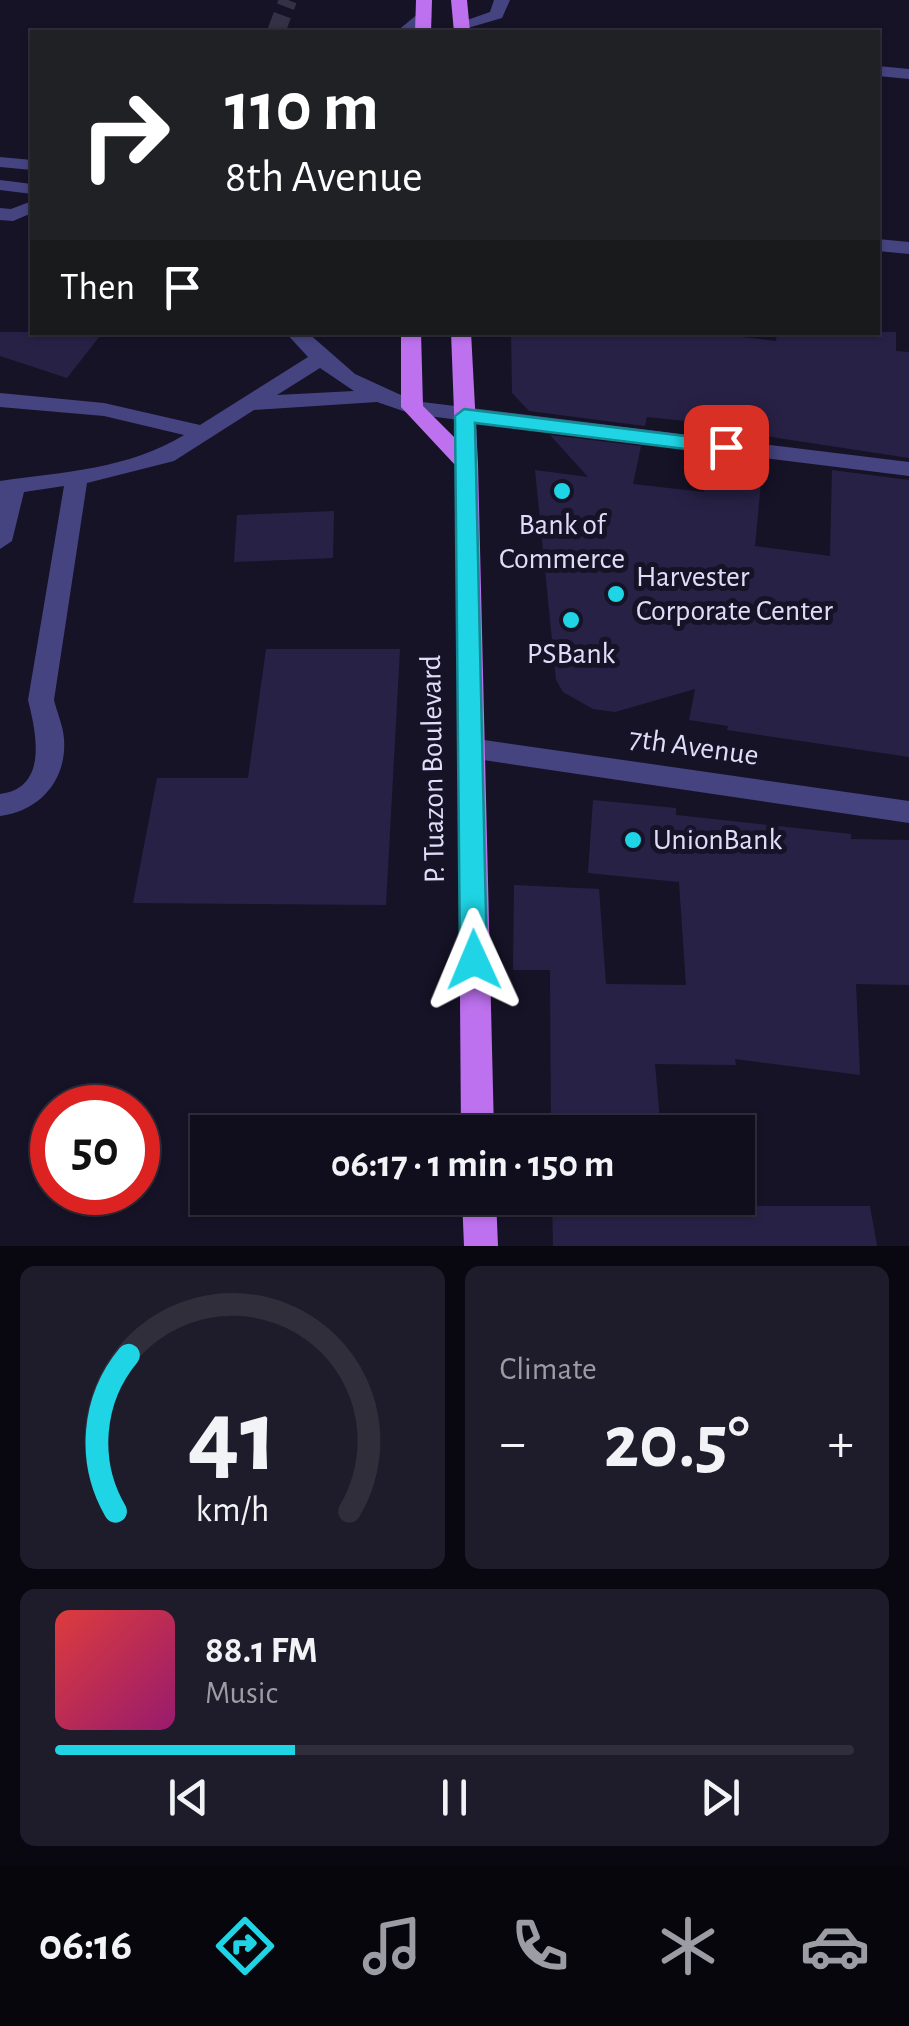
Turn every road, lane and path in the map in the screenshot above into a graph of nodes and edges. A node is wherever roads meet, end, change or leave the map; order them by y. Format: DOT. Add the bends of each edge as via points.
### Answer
graph roads {
  1 [pos="459,0"];
  2 [pos="502,0"];
  3 [pos="462,29"];
  4 [pos="880,71"];
  5 [pos="909,74"];
  6 [pos="0,162"];
  7 [pos="30,164"];
  8 [pos="0,186"];
  9 [pos="30,188"];
  10 [pos="30,208"];
  11 [pos="0,214"];
  12 [pos="880,245"];
  13 [pos="909,248"];
  14 [pos="297,335"];
  15 [pos="411,335"];
  16 [pos="461,335"];
  17 [pos="318,359"];
  18 [pos="373,397"];
  19 [pos="0,400"];
  20 [pos="254,404"];
  21 [pos="412,408"];
  22 [pos="464,416"];
  23 [pos="206,434"];
  24 [pos="467,464"];
  25 [pos="909,469"];
  26 [pos="77,475"];
  27 [pos="7,487"];
  28 [pos="0,541"];
  29 [pos="470,748"];
  30 [pos="0,805"];
  31 [pos="909,812"];
  32 [pos="478,1115"];
  33 [pos="480,1215"];
  34 [pos="481,1246"];
  1 -- 3 [label="main road"];
  2 -- 3 [label="street" via="498,15"];
  4 -- 5 [label="street"];
  6 -- 7 [label="street"];
  8 -- 9 [label="street"];
  10 -- 11 [label="street"];
  12 -- 13 [label="street"];
  14 -- 17 [label="street"];
  15 -- 21 [label="main road"];
  16 -- 22 [label="main road, P. Tuazon Boulevard"];
  17 -- 18 [label="street"];
  17 -- 20 [label="street"];
  18 -- 20 [label="street"];
  18 -- 21 [label="street"];
  19 -- 23 [label="street" via="97,409"];
  20 -- 23 [label="street"];
  21 -- 22 [label="street"];
  21 -- 24 [label="main road"];
  22 -- 24 [label="main road, P. Tuazon Boulevard"];
  22 -- 25 [label="street"];
  23 -- 26 [label="street" via="142,465"];
  24 -- 29 [label="main road, P. Tuazon Boulevard"];
  26 -- 27 [label="street"];
  26 -- 30 [label="street" via="41,700 51,731 46,774 32,794 13,806"];
  27 -- 28 [label="street"];
  29 -- 31 [label="street, 7th Avenue"];
  29 -- 32 [label="main road, P. Tuazon Boulevard"];
  33 -- 34 [label="main road"];
}
